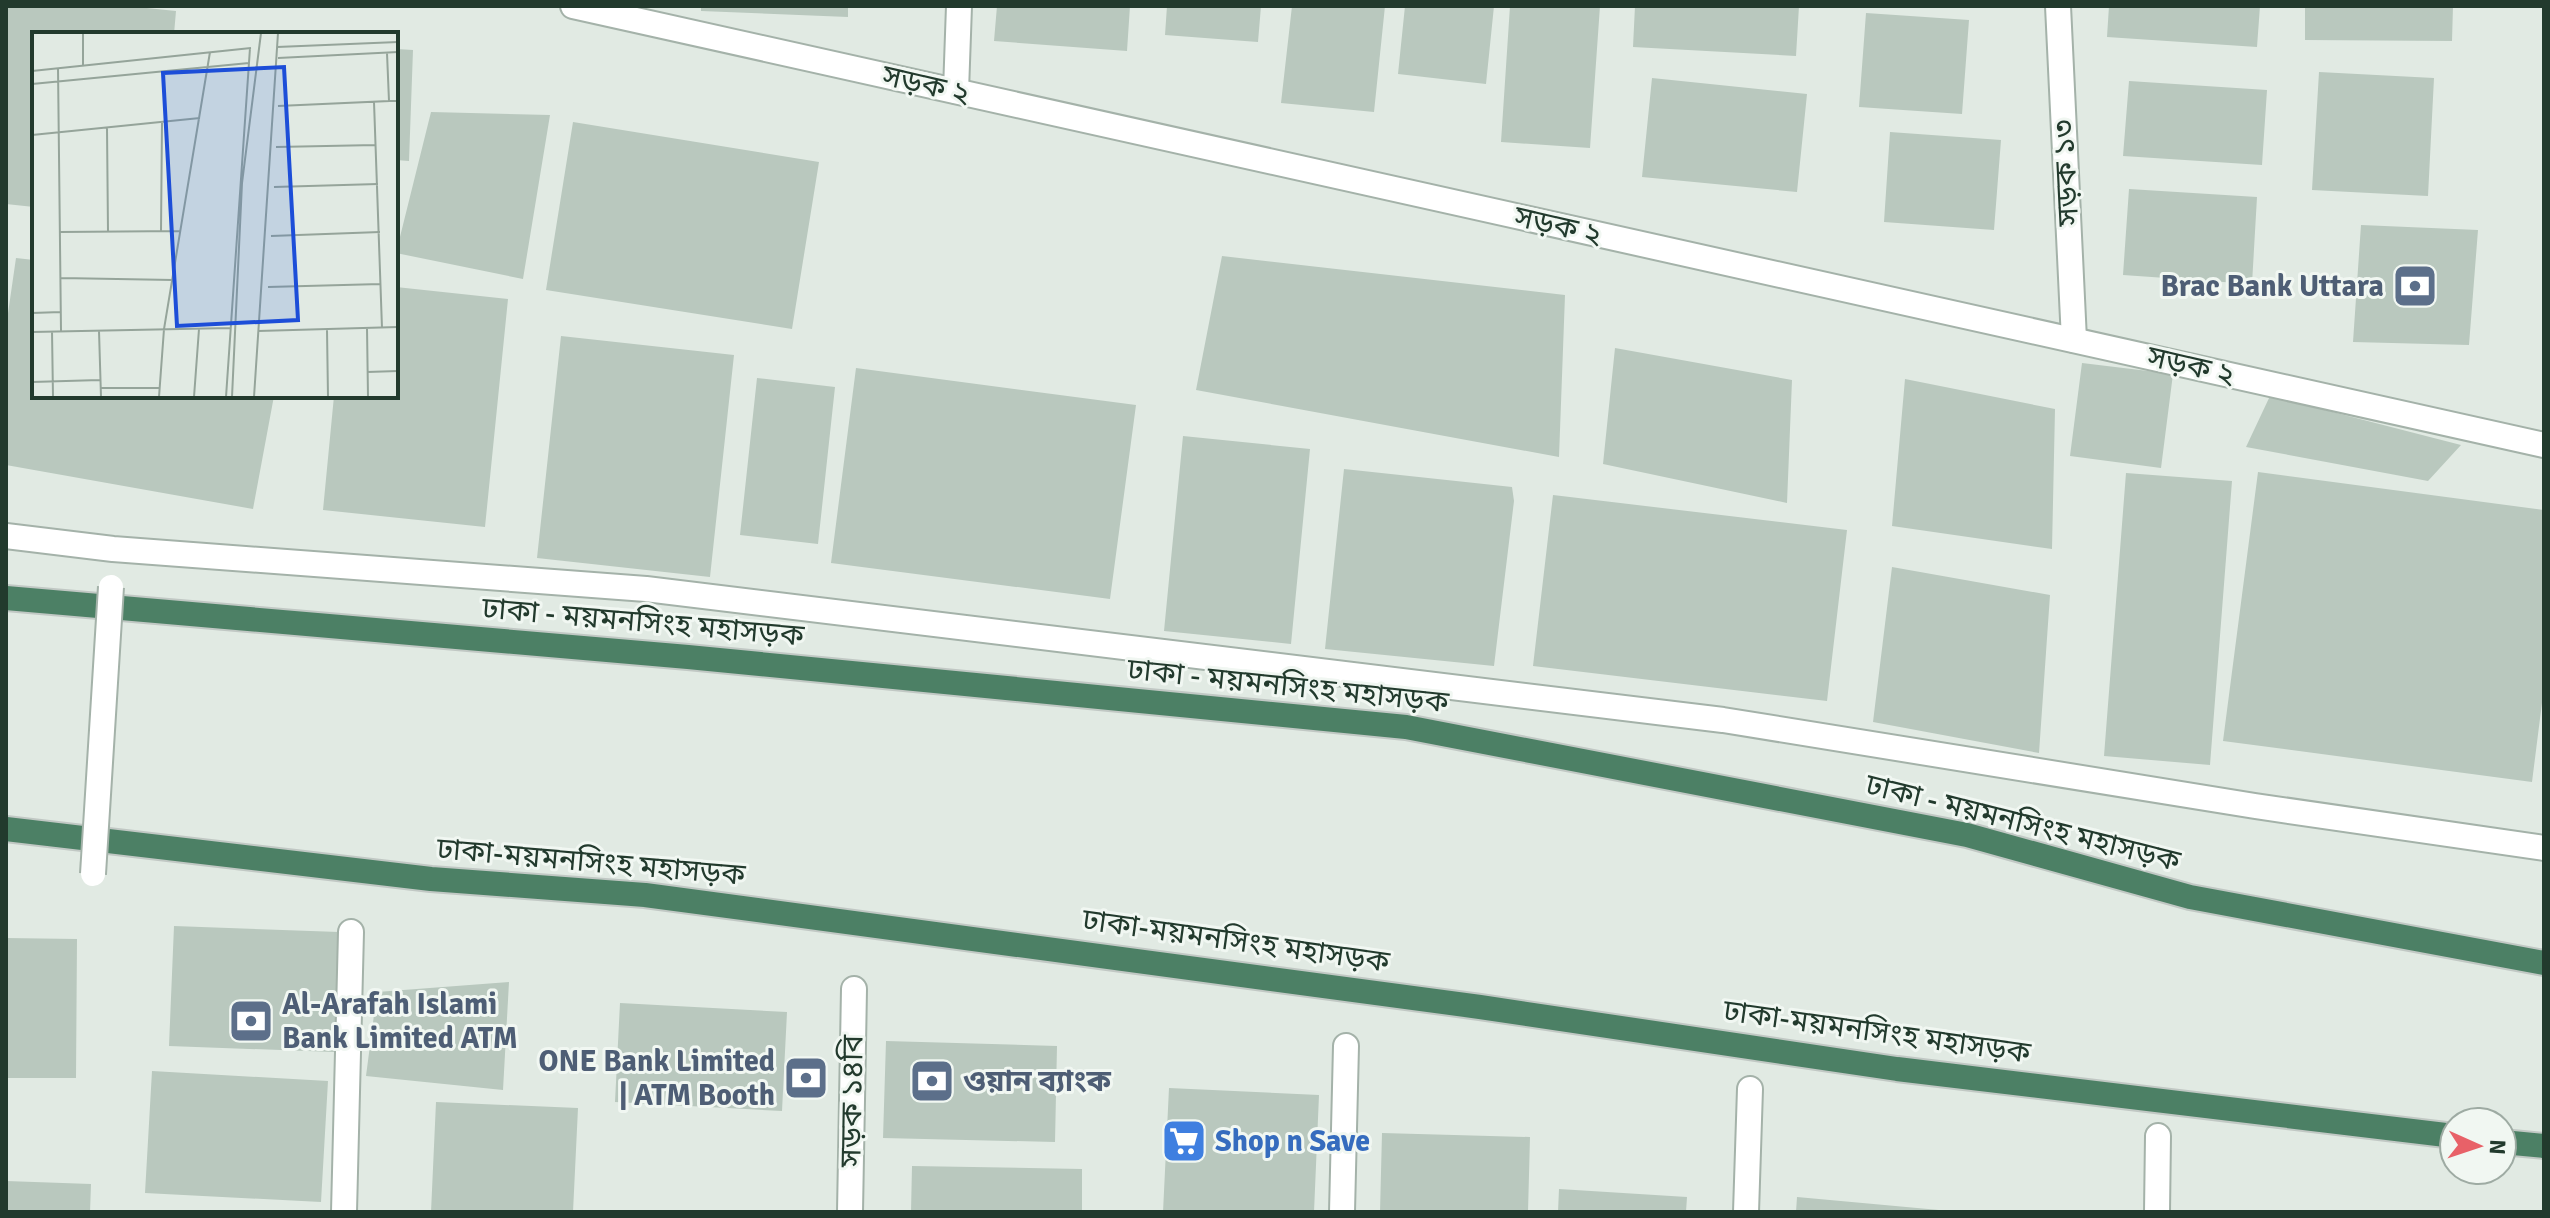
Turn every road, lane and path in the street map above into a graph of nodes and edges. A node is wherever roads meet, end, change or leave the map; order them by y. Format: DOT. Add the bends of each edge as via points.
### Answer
graph roads {
  1 [pos="573,6"];
  2 [pos="959,6"];
  3 [pos="2058,6"];
  4 [pos="956,91"];
  5 [pos="2074,340"];
  6 [pos="2544,445"];
  7 [pos="6,536"];
  8 [pos="111,587"];
  9 [pos="6,598"];
  10 [pos="6,829"];
  11 [pos="2544,848"];
  12 [pos="93,874"];
  13 [pos="351,932"];
  14 [pos="2544,963"];
  15 [pos="854,989"];
  16 [pos="1346,1046"];
  17 [pos="1750,1089"];
  18 [pos="2438,1134"];
  19 [pos="2158,1136"];
  20 [pos="2518,1144"];
  21 [pos="2544,1146"];
  22 [pos="344,1212"];
  23 [pos="850,1212"];
  24 [pos="1342,1212"];
  25 [pos="1746,1212"];
  26 [pos="2157,1212"];
  1 -- 4 [label="street, সড়ক ২"];
  2 -- 4 [label="street"];
  3 -- 5 [label="street, সড়ক ১৩"];
  4 -- 5 [label="street, সড়ক ২"];
  5 -- 6 [label="street, সড়ক ২"];
  7 -- 11 [label="street" via="113,549 646,589 1723,720"];
  8 -- 12 [label="street, bridge"];
  9 -- 14 [label="highway, ঢাকা - ময়মনসিংহ মহাসড়ক" via="1406,727 1967,835 2190,897"];
  10 -- 18 [label="highway, ঢাকা-ময়মনসিংহ মহাসড়ক" via="431,879 645,895 1480,1007 1897,1069"];
  13 -- 22 [label="street"];
  15 -- 23 [label="street, সড়ক ১৪বি"];
  16 -- 24 [label="street"];
  17 -- 25 [label="street"];
  19 -- 26 [label="street"];
  20 -- 21 [label="highway"];
}
